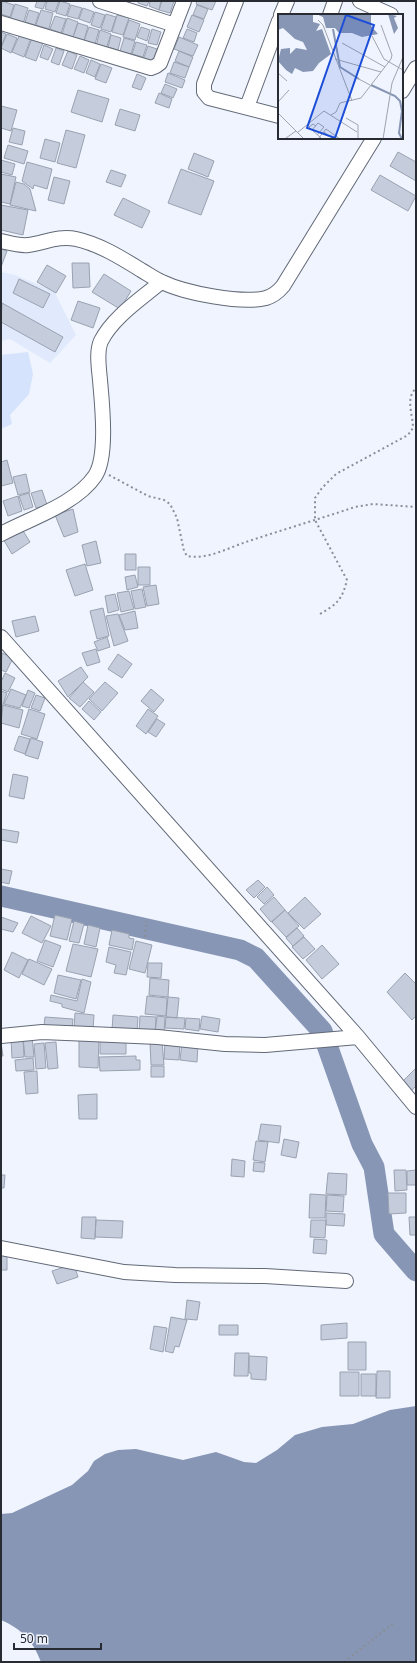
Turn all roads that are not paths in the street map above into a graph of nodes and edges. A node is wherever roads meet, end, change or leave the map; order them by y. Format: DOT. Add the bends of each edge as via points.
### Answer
graph roads {
  1 [pos="100,1"];
  2 [pos="184,1"];
  3 [pos="236,1"];
  4 [pos="287,1"];
  5 [pos="335,1"];
  6 [pos="360,1"];
  7 [pos="281,14"];
  8 [pos="330,14"];
  9 [pos="389,14"];
  10 [pos="1,23"];
  11 [pos="278,24"];
  12 [pos="175,25"];
  13 [pos="416,68"];
  14 [pos="403,89"];
  15 [pos="247,107"];
  16 [pos="278,116"];
  17 [pos="373,139"];
  18 [pos="1,241"];
  19 [pos="161,282"];
  20 [pos="1,534"];
  21 [pos="1,637"];
  22 [pos="1,1036"];
  23 [pos="358,1037"];
  24 [pos="416,1107"];
  25 [pos="1,1248"];
  26 [pos="346,1281"];
  1 -- 12 [label="street"];
  2 -- 12 [label="street"];
  3 -- 15 [label="street" via="203,89 209,98"];
  4 -- 7 [label="street"];
  5 -- 8 [label="street"];
  6 -- 9 [label="street"];
  10 -- 12 [label="street" via="151,68 160,63"];
  11 -- 15 [label="street"];
  13 -- 14 [label="street"];
  15 -- 16 [label="street"];
  17 -- 19 [label="street" via="293,272 272,296 256,299 205,295"];
  18 -- 19 [label="street" via="24,245 62,238 86,241 109,251"];
  19 -- 20 [label="street" via="116,320 100,343 98,356 102,399 102,452 99,470 88,484 65,502"];
  21 -- 23 [label="street"];
  22 -- 23 [label="street" via="42,1032 265,1045"];
  23 -- 24 [label="street"];
  25 -- 26 [label="street" via="124,1272"];
}
